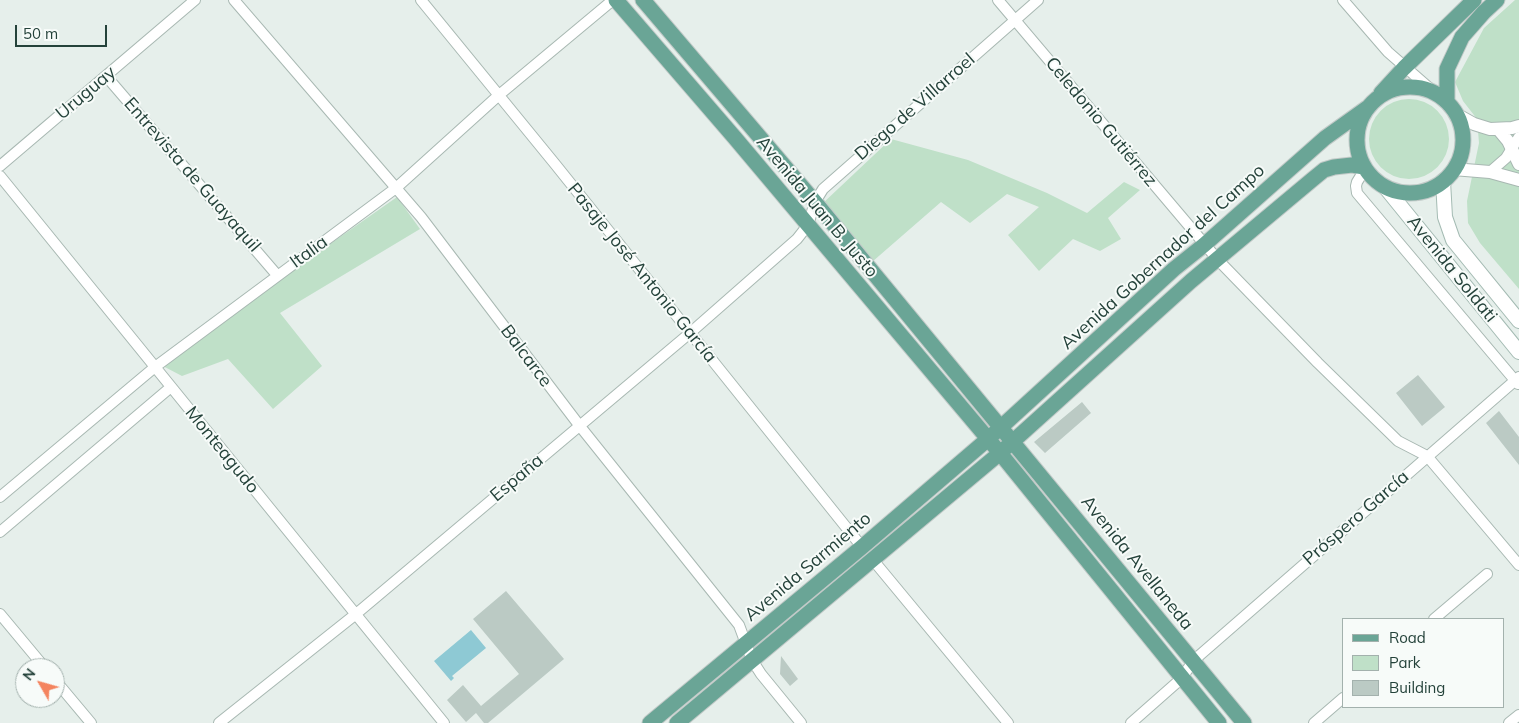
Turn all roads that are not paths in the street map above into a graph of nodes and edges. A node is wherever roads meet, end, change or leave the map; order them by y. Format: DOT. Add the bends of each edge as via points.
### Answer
graph roads {
  1 [pos="195,0"];
  2 [pos="234,0"];
  3 [pos="421,0"];
  4 [pos="615,0"];
  5 [pos="643,0"];
  6 [pos="998,0"];
  7 [pos="1038,0"];
  8 [pos="1343,0"];
  9 [pos="1474,0"];
  10 [pos="1497,0"];
  11 [pos="1015,20"];
  12 [pos="1404,68"];
  13 [pos="106,76"];
  14 [pos="499,95"];
  15 [pos="1441,97"];
  16 [pos="1372,103"];
  17 [pos="1456,114"];
  18 [pos="1519,126"];
  19 [pos="1498,130"];
  20 [pos="1519,137"];
  21 [pos="1512,148"];
  22 [pos="1519,164"];
  23 [pos="0,166"];
  24 [pos="1365,168"];
  25 [pos="1453,169"];
  26 [pos="1490,172"];
  27 [pos="0,176"];
  28 [pos="1519,180"];
  29 [pos="1443,181"];
  30 [pos="1384,186"];
  31 [pos="396,188"];
  32 [pos="814,202"];
  33 [pos="808,225"];
  34 [pos="1204,245"];
  35 [pos="1218,260"];
  36 [pos="277,275"];
  37 [pos="1519,321"];
  38 [pos="690,334"];
  39 [pos="1519,352"];
  40 [pos="155,367"];
  41 [pos="1518,381"];
  42 [pos="171,387"];
  43 [pos="579,425"];
  44 [pos="1000,428"];
  45 [pos="988,439"];
  46 [pos="1013,442"];
  47 [pos="1000,453"];
  48 [pos="1427,456"];
  49 [pos="0,497"];
  50 [pos="0,532"];
  51 [pos="862,547"];
  52 [pos="873,560"];
  53 [pos="1519,566"];
  54 [pos="1487,574"];
  55 [pos="0,614"];
  56 [pos="356,614"];
  57 [pos="1435,618"];
  58 [pos="746,643"];
  59 [pos="37,658"];
  60 [pos="752,660"];
  61 [pos="1193,661"];
  62 [pos="1182,678"];
  63 [pos="65,692"];
  64 [pos="1342,699"];
  65 [pos="1519,715"];
  66 [pos="91,723"];
  67 [pos="220,723"];
  68 [pos="444,723"];
  69 [pos="650,723"];
  70 [pos="677,723"];
  71 [pos="802,723"];
  72 [pos="1008,723"];
  73 [pos="1131,723"];
  74 [pos="1219,723"];
  75 [pos="1244,723"];
  76 [pos="1314,723"];
  77 [pos="1509,723"];
  1 -- 13 [label="street, Uruguay"];
  2 -- 31 [label="street, Balcarce"];
  3 -- 14 [label="street, Pasaje José Antonio García"];
  4 -- 14 [label="street, Italia"];
  4 -- 33 [label="main road, Avenida Juan B. Justo"];
  5 -- 32 [label="main road, Avenida Juan B. Justo"];
  6 -- 11 [label="street, Celedonio Gutiérrez"];
  7 -- 11 [label="street, Diego de Villarroel"];
  8 -- 12 [label="street"];
  9 -- 12 [label="main road, Avenida Gobernador del Campo"];
  10 -- 15 [label="main road" via="1462,37 1447,69"];
  11 -- 32 [label="street, Diego de Villarroel" via="823,189"];
  11 -- 34 [label="street, Celedonio Gutiérrez"];
  12 -- 15 [label="street"];
  12 -- 16 [label="main road, Avenida Gobernador del Campo"];
  13 -- 23 [label="street, Uruguay"];
  13 -- 36 [label="street, Entrevista de Guayaquil"];
  14 -- 31 [label="street, Italia"];
  14 -- 38 [label="street, Pasaje José Antonio García"];
  15 -- 16 [label="main road" via="1421,88 1405,87 1390,90"];
  15 -- 17 [label="main road"];
  16 -- 24 [label="main road" via="1360,122 1357,137 1358,152"];
  16 -- 34 [label="main road, Avenida Gobernador del Campo" via="1325,138"];
  17 -- 19 [label="street" via="1474,124"];
  17 -- 25 [label="main road" via="1463,142"];
  18 -- 19 [label="street"];
  19 -- 21 [label="street"];
  20 -- 21 [label="street"];
  21 -- 22 [label="street"];
  21 -- 26 [label="street"];
  24 -- 30 [label="main road"];
  24 -- 35 [label="main road, Avenida Gobernador del Campo" via="1341,166 1320,173"];
  24 -- 41 [label="street" via="1357,182 1358,193"];
  25 -- 26 [label="street"];
  25 -- 29 [label="main road"];
  26 -- 28 [label="street"];
  27 -- 40 [label="street, Monteagudo"];
  29 -- 30 [label="main road" via="1430,189 1415,192 1399,192"];
  29 -- 37 [label="main road, Avenida Soldati" via="1445,217 1453,240"];
  30 -- 39 [label="main road, Avenida Soldati"];
  31 -- 36 [label="street, Italia"];
  31 -- 43 [label="street, Balcarce"];
  32 -- 33 [label="street, Diego de Villarroel"];
  32 -- 44 [label="main road, Avenida Juan B. Justo"];
  33 -- 38 [label="street, España" via="798,239"];
  33 -- 45 [label="main road, Avenida Juan B. Justo"];
  34 -- 35 [label="street, Celedonio Gutiérrez"];
  34 -- 44 [label="main road, Avenida Gobernador del Campo"];
  35 -- 46 [label="main road, Avenida Gobernador del Campo"];
  35 -- 48 [label="street, Celedonio Gutiérrez" via="1398,441"];
  36 -- 40 [label="street, Italia"];
  38 -- 43 [label="street, España"];
  38 -- 51 [label="street, Pasaje José Antonio García"];
  40 -- 42 [label="street, Monteagudo"];
  40 -- 49 [label="street, Italia"];
  41 -- 48 [label="street, Próspero García"];
  42 -- 50 [label="street"];
  42 -- 56 [label="street, Monteagudo"];
  43 -- 56 [label="street, España"];
  43 -- 58 [label="street, Balcarce" via="739,625"];
  44 -- 45 [label="main road, Avenida Gobernador del Campo"];
  44 -- 46 [label="main road, Avenida Avellaneda"];
  45 -- 47 [label="main road"];
  45 -- 51 [label="main road, Avenida Sarmiento"];
  46 -- 47 [label="main road, Avenida Gobernador del Campo"];
  46 -- 61 [label="main road, Avenida Avellaneda"];
  47 -- 52 [label="main road, Avenida Sarmiento"];
  47 -- 62 [label="main road"];
  48 -- 53 [label="street"];
  48 -- 61 [label="street, Próspero García"];
  51 -- 58 [label="main road, Avenida Sarmiento"];
  52 -- 60 [label="main road, Avenida Sarmiento"];
  52 -- 72 [label="street"];
  54 -- 57 [label="street"];
  55 -- 59 [label="street"];
  56 -- 67 [label="street, España"];
  56 -- 68 [label="street, Monteagudo"];
  58 -- 60 [label="street, Balcarce"];
  58 -- 69 [label="main road, Avenida Sarmiento"];
  60 -- 70 [label="main road, Avenida Sarmiento"];
  60 -- 71 [label="street, Balcarce"];
  61 -- 62 [label="street, Próspero García"];
  61 -- 75 [label="main road, Avenida Avellaneda"];
  62 -- 73 [label="street, Próspero García"];
  62 -- 74 [label="main road"];
  63 -- 66 [label="street"];
  64 -- 76 [label="street"];
  65 -- 77 [label="street"];
}
